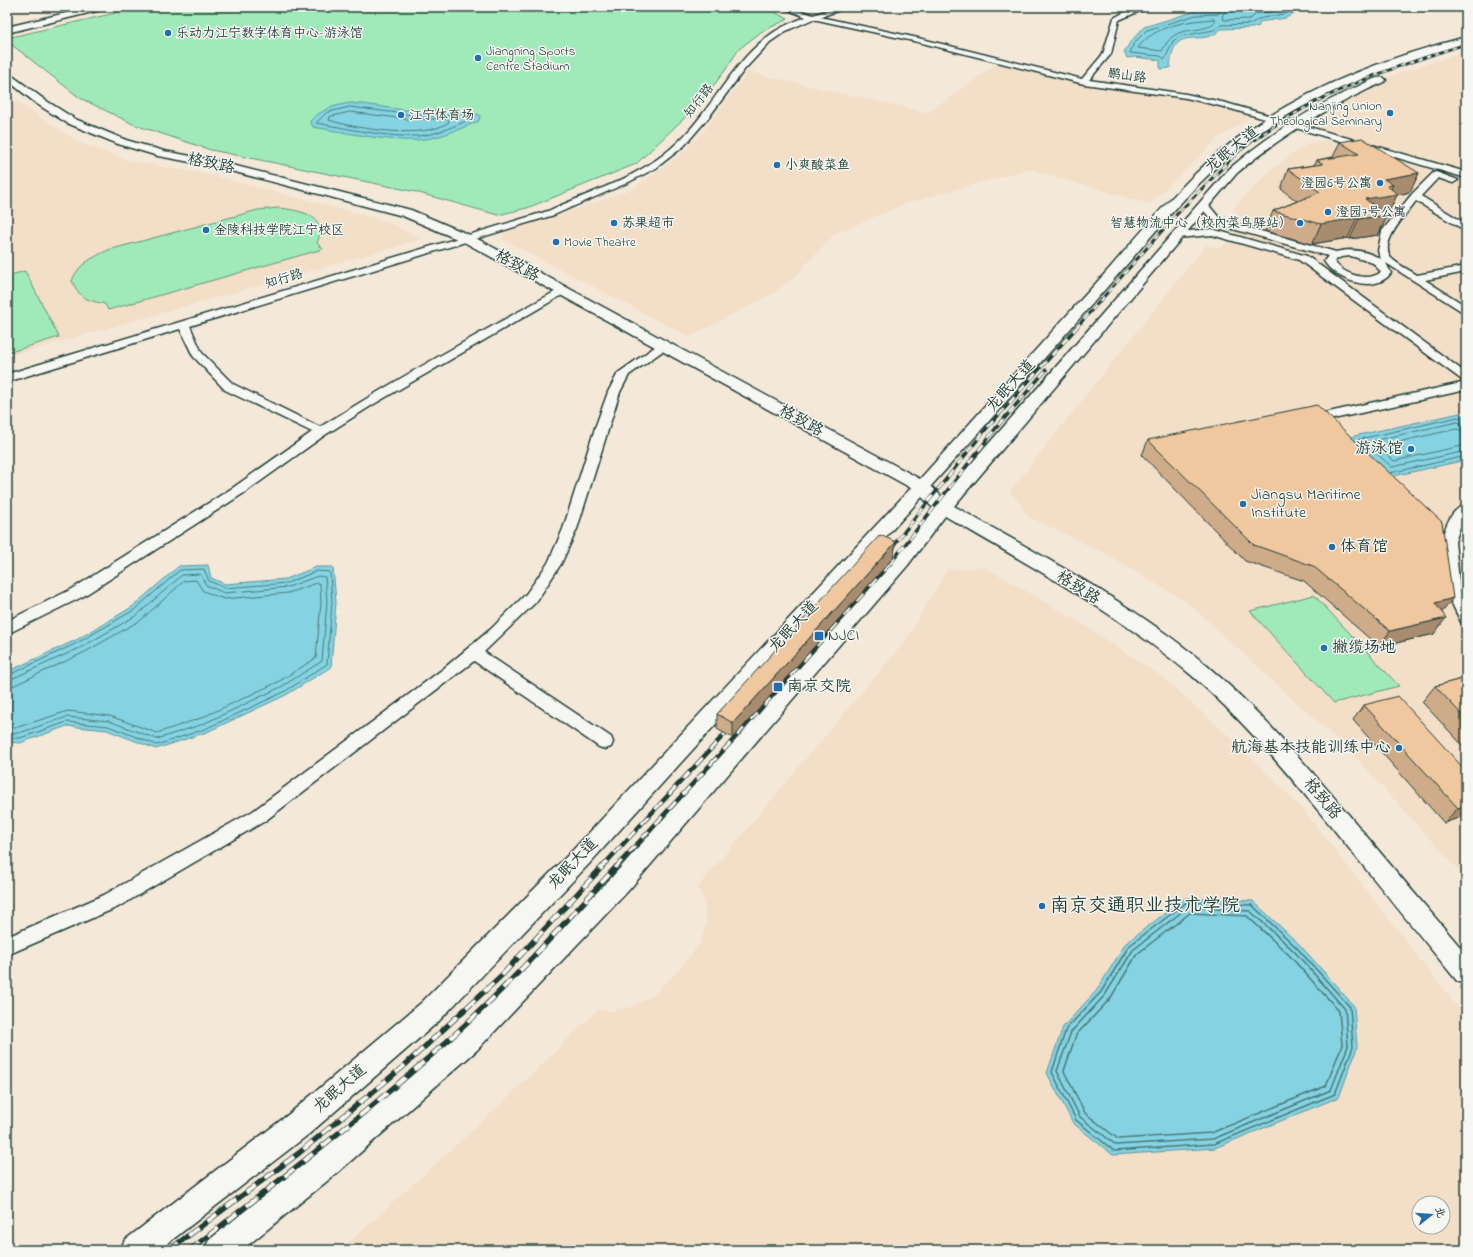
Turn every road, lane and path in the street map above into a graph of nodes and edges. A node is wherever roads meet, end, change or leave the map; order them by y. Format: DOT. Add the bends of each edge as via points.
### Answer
graph roads {
  1 [pos="70,7"];
  2 [pos="102,7"];
  3 [pos="784,7"];
  4 [pos="845,7"];
  5 [pos="1146,7"];
  6 [pos="813,16"];
  7 [pos="7,21"];
  8 [pos="7,30"];
  9 [pos="1466,40"];
  10 [pos="1466,51"];
  11 [pos="7,75"];
  12 [pos="1084,82"];
  13 [pos="1274,118"];
  14 [pos="1295,124"];
  15 [pos="1466,175"];
  16 [pos="1466,184"];
  17 [pos="1415,196"];
  18 [pos="1204,206"];
  19 [pos="1466,228"];
  20 [pos="1177,235"];
  21 [pos="465,237"];
  22 [pos="1336,254"];
  23 [pos="1381,260"];
  24 [pos="1466,269"];
  25 [pos="1335,270"];
  26 [pos="1322,272"];
  27 [pos="1416,278"];
  28 [pos="564,291"];
  29 [pos="1466,311"];
  30 [pos="183,324"];
  31 [pos="663,346"];
  32 [pos="7,372"];
  33 [pos="7,378"];
  34 [pos="1466,378"];
  35 [pos="1466,386"];
  36 [pos="1326,430"];
  37 [pos="321,432"];
  38 [pos="922,487"];
  39 [pos="943,507"];
  40 [pos="1466,509"];
  41 [pos="1420,519"];
  42 [pos="1448,542"];
  43 [pos="1466,618"];
  44 [pos="7,628"];
  45 [pos="474,653"];
  46 [pos="605,742"];
  47 [pos="7,946"];
  48 [pos="1466,972"];
  49 [pos="135,1250"];
  50 [pos="219,1250"];
  1 -- 7 [label="main road"];
  2 -- 8 [label="main road"];
  3 -- 6 [label="street, 鹏山路"];
  4 -- 6 [label="street, 知行路"];
  5 -- 12 [label="street" via="1116,19 1110,35 1109,49"];
  6 -- 12 [label="street, 鹏山路"];
  6 -- 21 [label="street, 知行路" via="768,40 690,136 666,158 615,186 551,213"];
  9 -- 13 [label="main road, 龙眠大道" via="1348,79"];
  10 -- 14 [label="main road, 龙眠大道" via="1368,85 1333,101"];
  11 -- 21 [label="main road, 格致路" via="40,102 71,121 122,142 162,154 212,163 400,211"];
  12 -- 13 [label="street, 鹏山路" via="1186,96"];
  13 -- 14 [label="street, 鹏山路"];
  13 -- 38 [label="main road, 龙眠大道" via="1209,167 1148,232"];
  14 -- 15 [label="street, 鹏山路"];
  14 -- 18 [label="main road, 龙眠大道" via="1238,166"];
  16 -- 17 [label="street" via="1436,175"];
  17 -- 19 [label="street"];
  17 -- 23 [label="street" via="1387,231"];
  18 -- 20 [label="main road, 龙眠大道"];
  18 -- 22 [label="street" via="1218,222"];
  20 -- 26 [label="street" via="1212,232 1303,258"];
  20 -- 39 [label="main road, 龙眠大道"];
  21 -- 28 [label="main road, 格致路"];
  21 -- 30 [label="street, 知行路"];
  21 -- 32 [label="street, 知行路"];
  22 -- 23 [label="street" via="1355,254"];
  22 -- 25 [label="street" via="1329,261"];
  23 -- 25 [label="street" via="1386,272 1378,278 1361,279"];
  23 -- 27 [label="street"];
  24 -- 27 [label="street"];
  25 -- 26 [label="street"];
  26 -- 34 [label="street"];
  27 -- 29 [label="street"];
  28 -- 31 [label="main road, 格致路"];
  28 -- 37 [label="street" via="488,332"];
  30 -- 33 [label="street, 知行路"];
  30 -- 37 [label="street" via="197,354 229,387"];
  31 -- 38 [label="main road, 格致路"];
  31 -- 45 [label="street" via="624,373 614,392 570,529 554,564 531,598"];
  35 -- 36 [label="street" via="1315,420"];
  37 -- 44 [label="street" via="239,490 77,593"];
  38 -- 39 [label="main road, 格致路"];
  38 -- 49 [label="main road, 龙眠大道" via="581,857 430,1012 300,1124"];
  39 -- 48 [label="main road, 格致路" via="1084,590 1152,635 1197,669 1279,748"];
  39 -- 50 [label="main road, 龙眠大道" via="897,567 620,884 559,948 468,1041 327,1163"];
  40 -- 42 [label="street" via="1456,519"];
  41 -- 42 [label="street"];
  42 -- 43 [label="street" via="1453,591"];
  45 -- 46 [label="street"];
  45 -- 47 [label="street" via="258,816 111,901"];
}
